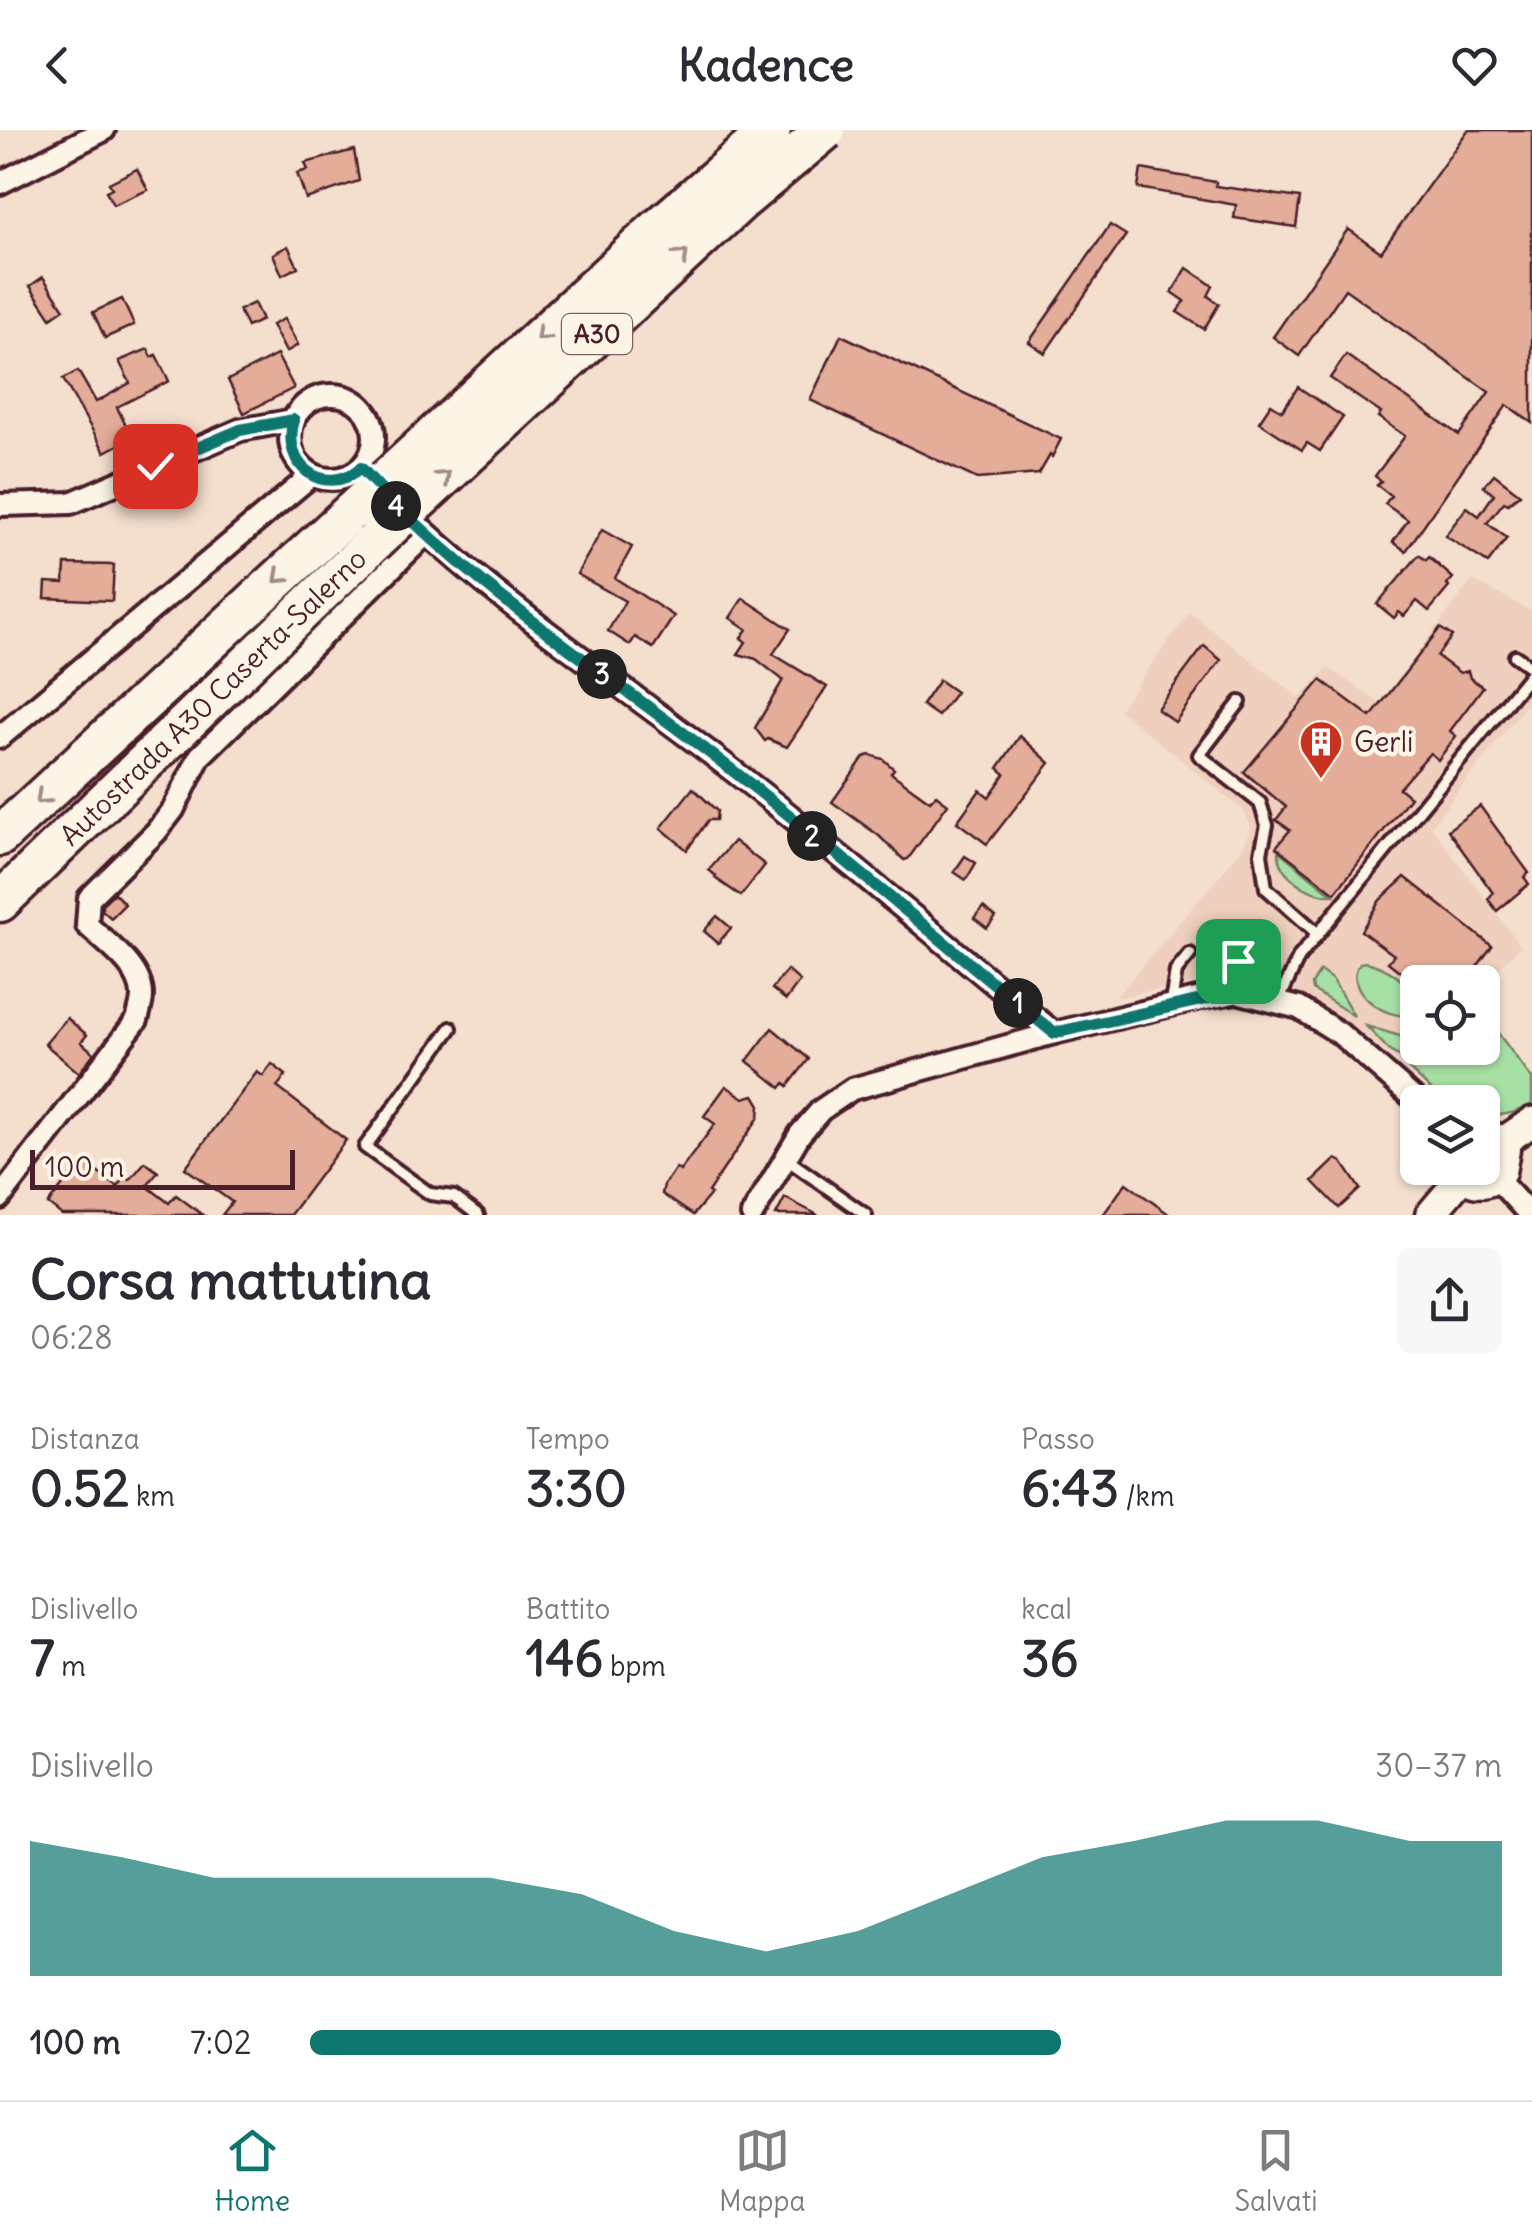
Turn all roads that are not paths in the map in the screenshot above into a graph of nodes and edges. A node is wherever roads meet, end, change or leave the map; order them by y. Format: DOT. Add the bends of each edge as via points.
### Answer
graph roads {
  1 [pos="104,130"];
  2 [pos="771,130"];
  3 [pos="826,130"];
  4 [pos="0,183"];
  5 [pos="294,420"];
  6 [pos="361,468"];
  7 [pos="312,475"];
  8 [pos="0,505"];
  9 [pos="426,534"];
  10 [pos="1514,656"];
  11 [pos="1532,670"];
  12 [pos="1240,702"];
  13 [pos="0,737"];
  14 [pos="0,836"];
  15 [pos="0,902"];
  16 [pos="1318,934"];
  17 [pos="1190,954"];
  18 [pos="1238,961"];
  19 [pos="1237,992"];
  20 [pos="1278,1002"];
  21 [pos="1171,1005"];
  22 [pos="451,1028"];
  23 [pos="1054,1033"];
  24 [pos="1400,1086"];
  25 [pos="1532,1122"];
  26 [pos="1500,1135"];
  27 [pos="784,1157"];
  28 [pos="1500,1182"];
  29 [pos="1450,1185"];
  30 [pos="0,1198"];
  31 [pos="478,1215"];
  32 [pos="752,1215"];
  33 [pos="866,1215"];
  34 [pos="1430,1215"];
  35 [pos="1530,1215"];
  1 -- 4 [label="street"];
  2 -- 14 [label="highway, Autostrada A30 Caserta-Salerno / A30, one-way, bridge"];
  15 -- 3 [label="highway, Autostrada A30 Caserta-Salerno / A30, one-way, bridge" via="373,544"];
  5 -- 6 [label="street" via="327,395 354,402 372,424 374,438"];
  5 -- 7 [label="street" via="290,445"];
  5 -- 8 [label="street" via="240,430 71,503"];
  6 -- 7 [label="street" via="340,479"];
  6 -- 9 [label="street"];
  7 -- 13 [label="street"];
  9 -- 23 [label="street" via="720,761"];
  9 -- 30 [label="street" via="200,756 165,822 89,898 87,925 139,980 137,1020"];
  10 -- 11 [label="lane"];
  11 -- 16 [label="lane"];
  12 -- 16 [label="lane" via="1199,755 1260,803 1267,825 1260,853 1266,888"];
  16 -- 20 [label="lane"];
  17 -- 21 [label="lane" via="1176,971"];
  18 -- 19 [label="lane"];
  19 -- 20 [label="street"];
  19 -- 21 [label="street"];
  20 -- 24 [label="street" via="1339,1033"];
  21 -- 23 [label="street"];
  22 -- 31 [label="lane" via="365,1147 430,1194 454,1197"];
  23 -- 27 [label="street" via="852,1089 821,1110"];
  25 -- 26 [label="main road"];
  27 -- 32 [label="street"];
  27 -- 33 [label="lane"];
  28 -- 35 [label="street"];
  29 -- 34 [label="main road"];
}
